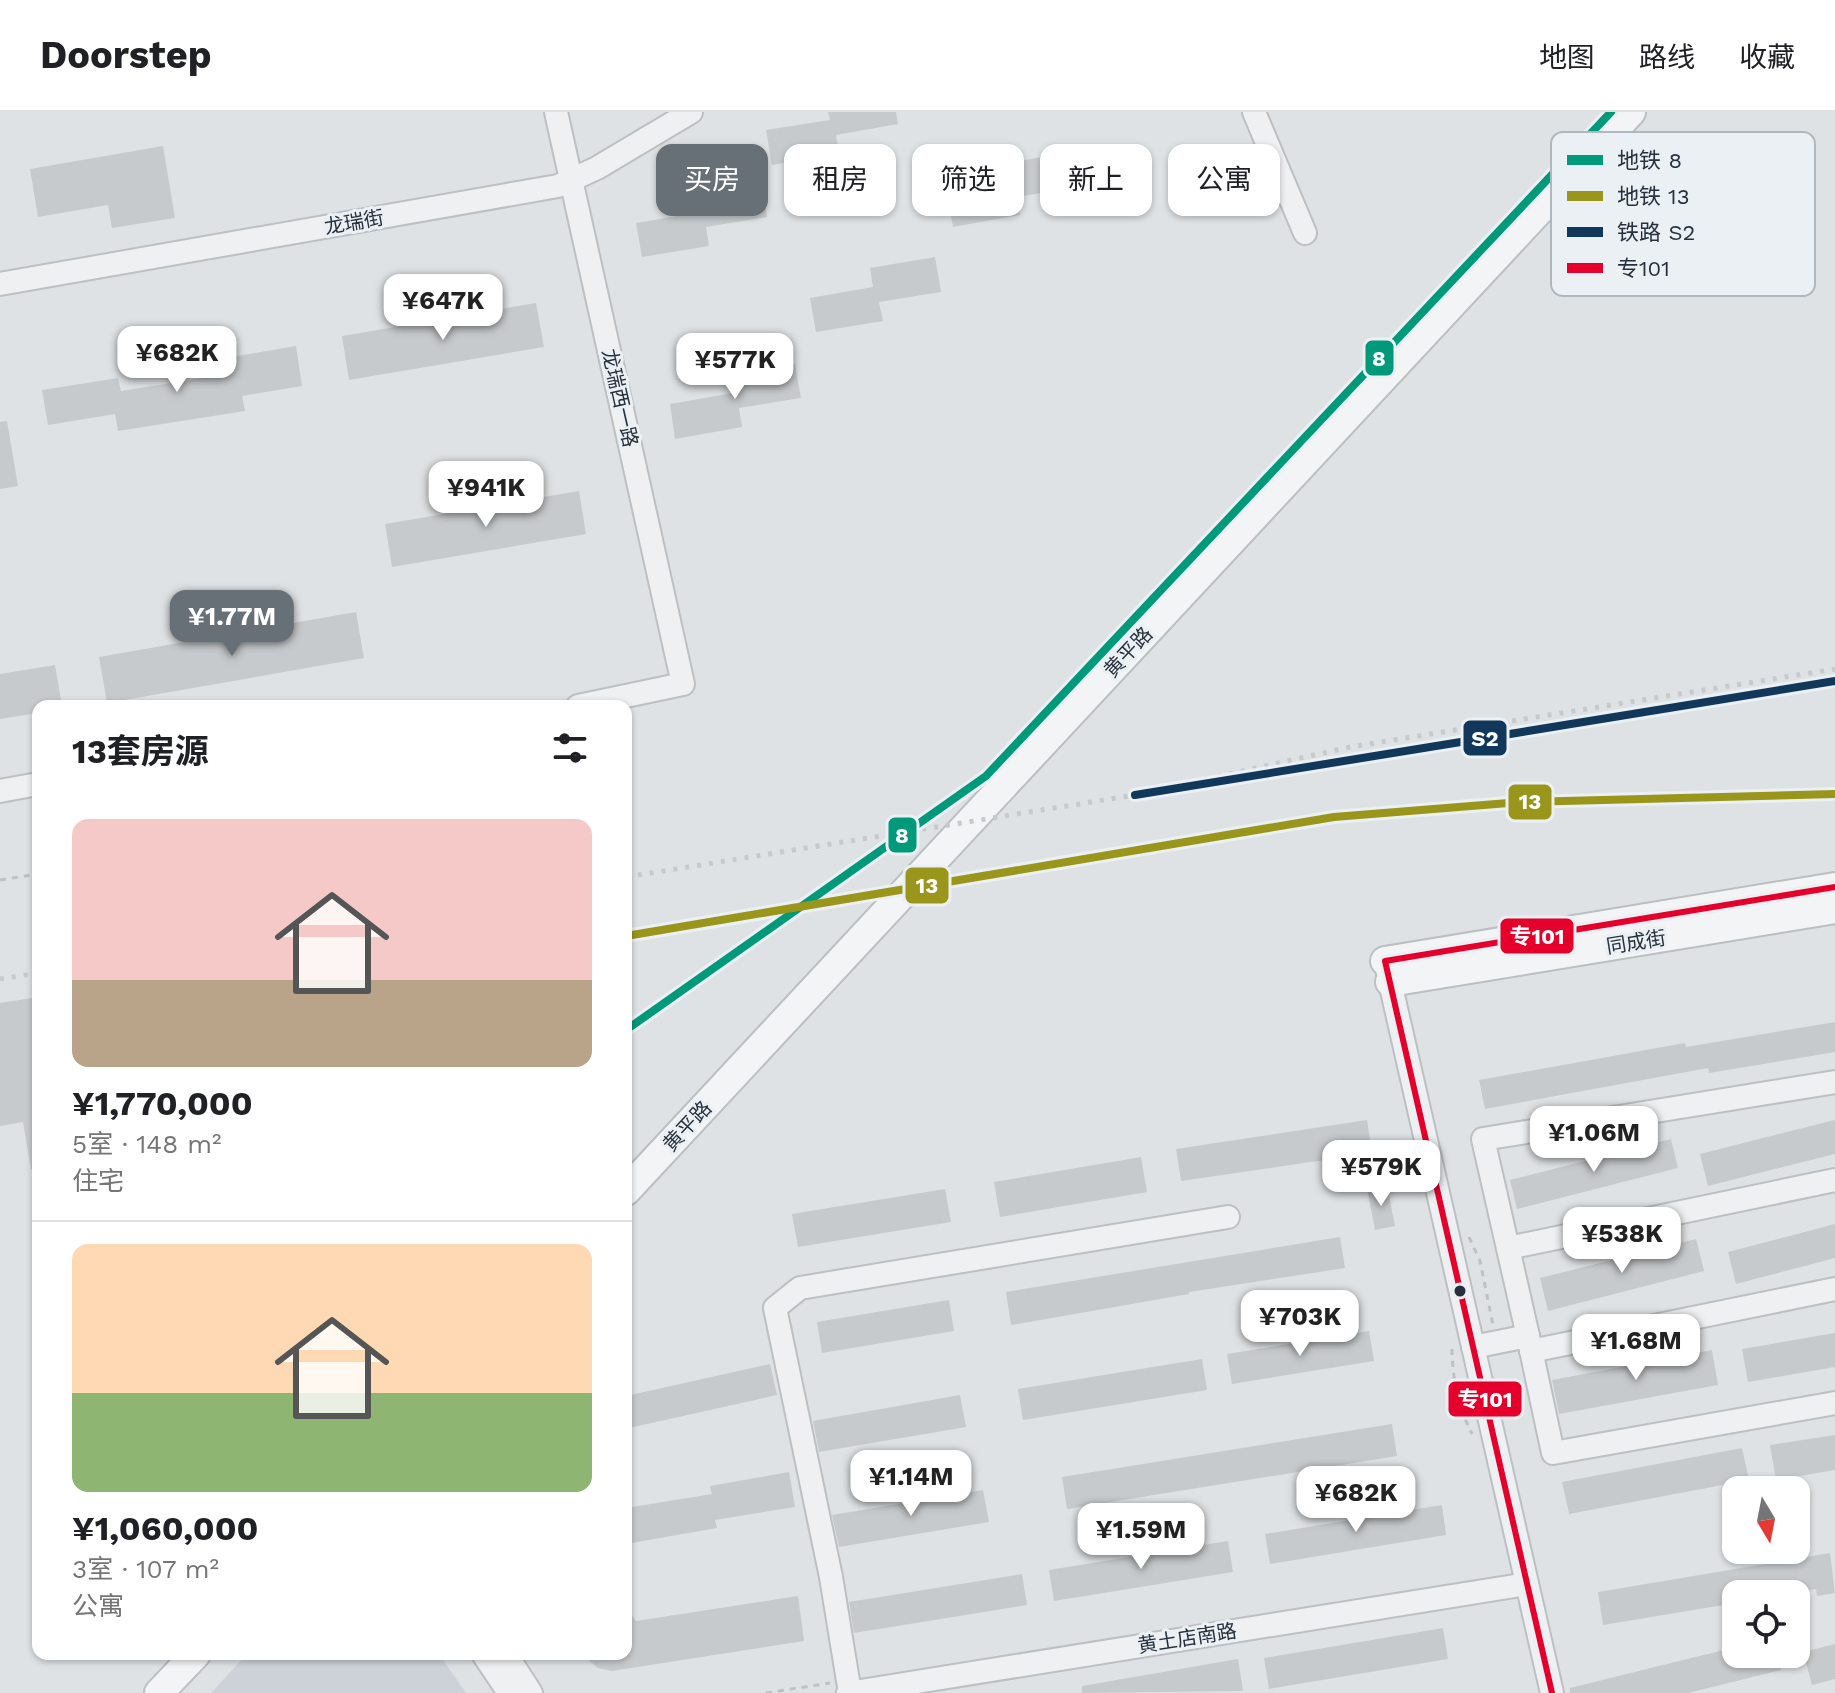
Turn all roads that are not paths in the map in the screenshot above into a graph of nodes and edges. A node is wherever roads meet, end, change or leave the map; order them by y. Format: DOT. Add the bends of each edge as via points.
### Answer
graph roads {
  1 [pos="556,112"];
  2 [pos="691,112"];
  3 [pos="1254,112"];
  4 [pos="1614,112"];
  5 [pos="1631,112"];
  6 [pos="1595,132"];
  7 [pos="1612,132"];
  8 [pos="1551,180"];
  9 [pos="571,181"];
  10 [pos="1551,198"];
  11 [pos="1305,233"];
  12 [pos="0,284"];
  13 [pos="607,700"];
  14 [pos="32,785"];
  15 [pos="0,791"];
  16 [pos="1835,887"];
  17 [pos="1835,909"];
  18 [pos="1388,971"];
  19 [pos="1835,1082"];
  20 [pos="632,1169"];
  21 [pos="1835,1180"];
  22 [pos="632,1185"];
  23 [pos="1228,1217"];
  24 [pos="1508,1248"];
  25 [pos="1835,1289"];
  26 [pos="1530,1344"];
  27 [pos="1473,1347"];
  28 [pos="1835,1403"];
  29 [pos="1527,1584"];
  30 [pos="175,1660"];
  31 [pos="190,1660"];
  32 [pos="487,1660"];
  33 [pos="510,1660"];
  34 [pos="145,1693"];
  35 [pos="159,1693"];
  36 [pos="509,1693"];
  37 [pos="531,1693"];
  38 [pos="849,1693"];
  39 [pos="1552,1693"];
  1 -- 9 [label="street, 龙瑞西一路"];
  2 -- 9 [label="street, 龙瑞街"];
  3 -- 11 [label="street"];
  4 -- 6 [label="main road, 黄平路"];
  5 -- 7 [label="main road, 黄平路"];
  8 -- 20 [label="main road, 黄平路"];
  9 -- 12 [label="street, 龙瑞街"];
  9 -- 13 [label="street, 龙瑞西一路" via="683,684"];
  10 -- 22 [label="main road, 黄平路"];
  14 -- 15 [label="street"];
  16 -- 18 [label="main road, 同成街"];
  17 -- 18 [label="main road, 同成街"];
  18 -- 27 [label="street"];
  19 -- 24 [label="street" via="1483,1139"];
  21 -- 24 [label="street"];
  23 -- 38 [label="street" via="800,1288 775,1308 831,1577"];
  24 -- 26 [label="street"];
  25 -- 26 [label="street"];
  26 -- 27 [label="street"];
  26 -- 28 [label="street" via="1553,1453"];
  27 -- 29 [label="street"];
  29 -- 38 [label="street, 黄土店南路"];
  29 -- 39 [label="street"];
  30 -- 34 [label="main road"];
  31 -- 35 [label="main road"];
  32 -- 36 [label="street"];
  33 -- 37 [label="street"];
}
